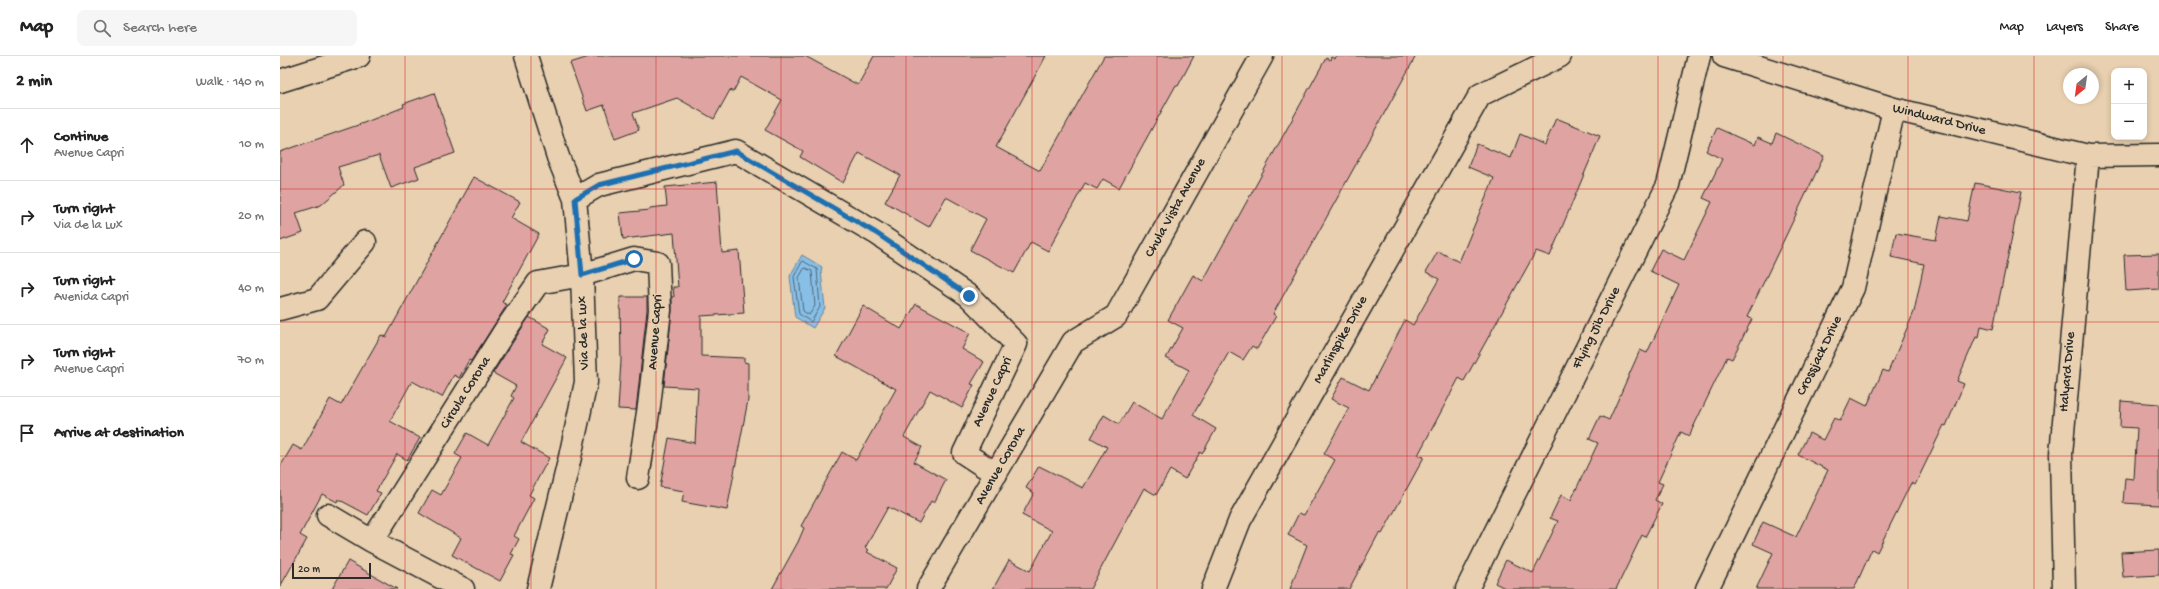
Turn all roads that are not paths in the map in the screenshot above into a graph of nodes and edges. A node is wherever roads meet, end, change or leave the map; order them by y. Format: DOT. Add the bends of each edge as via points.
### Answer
graph roads {
  1 [pos="359,56"];
  2 [pos="526,56"];
  3 [pos="1262,56"];
  4 [pos="1560,56"];
  5 [pos="1699,56"];
  6 [pos="1724,56"];
  7 [pos="280,81"];
  8 [pos="1894,109"];
  9 [pos="2159,155"];
  10 [pos="2088,156"];
  11 [pos="575,199"];
  12 [pos="365,242"];
  13 [pos="582,275"];
  14 [pos="280,309"];
  15 [pos="1073,342"];
  16 [pos="996,474"];
  17 [pos="638,478"];
  18 [pos="328,515"];
  19 [pos="372,541"];
  20 [pos="463,589"];
  21 [pos="538,589"];
  22 [pos="928,589"];
  23 [pos="1213,589"];
  24 [pos="1467,589"];
  25 [pos="1707,589"];
  26 [pos="2064,589"];
  1 -- 7 [label="street"];
  2 -- 11 [label="street, Via de la Lux" via="558,157"];
  3 -- 15 [label="street, Chula Vista Avenue" via="1116,316"];
  4 -- 23 [label="street, Marlinspike Drive" via="1480,95 1240,520"];
  5 -- 24 [label="street, Flying Jib Drive" via="1668,185"];
  6 -- 8 [label="street, Windward Drive"];
  8 -- 10 [label="street, Windward Drive"];
  8 -- 25 [label="street, Crossjack Drive" via="1853,288"];
  9 -- 10 [label="street, Windward Drive"];
  10 -- 26 [label="street, Halyard Drive" via="2061,454"];
  11 -- 13 [label="street, Via de la Lux"];
  11 -- 16 [label="street, Avenue Capri" via="599,185 736,151 876,233 969,296 1016,344 964,453"];
  12 -- 14 [label="street" via="317,299"];
  13 -- 17 [label="street, Avenue Capri" via="634,259 658,263 660,310"];
  13 -- 19 [label="street, Circula Corona" via="538,284 504,332"];
  13 -- 21 [label="street, Via de la Lux" via="586,382"];
  15 -- 16 [label="street, Avenue Corona"];
  16 -- 22 [label="street, Avenue Corona"];
  18 -- 19 [label="street"];
  19 -- 20 [label="street"];
}
